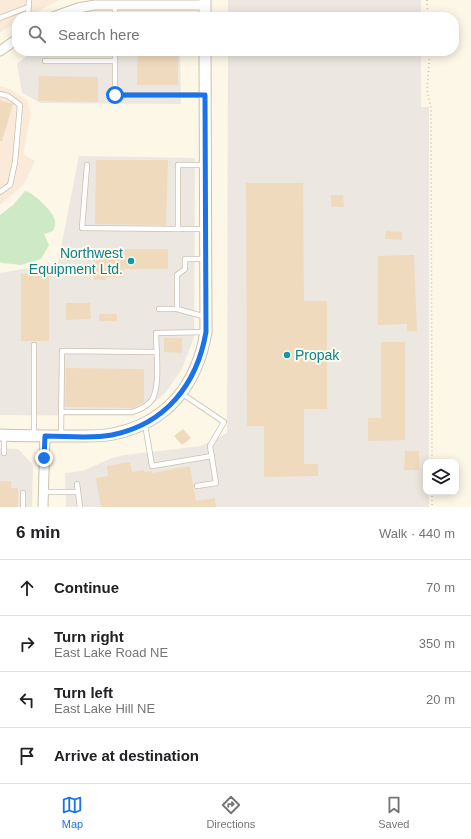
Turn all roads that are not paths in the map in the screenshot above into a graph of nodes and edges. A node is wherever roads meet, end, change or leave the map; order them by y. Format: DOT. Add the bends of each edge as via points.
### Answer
graph roads {
  1 [pos="29,0"];
  2 [pos="205,2"];
  3 [pos="120,3"];
  4 [pos="28,7"];
  5 [pos="15,12"];
  6 [pos="28,12"];
  7 [pos="67,12"];
  8 [pos="12,13"];
  9 [pos="0,18"];
  10 [pos="12,43"];
  11 [pos="0,51"];
  12 [pos="115,56"];
  13 [pos="205,56"];
  14 [pos="115,60"];
  15 [pos="45,61"];
  16 [pos="0,94"];
  17 [pos="205,95"];
  18 [pos="87,165"];
  19 [pos="205,165"];
  20 [pos="0,192"];
  21 [pos="178,229"];
  22 [pos="206,229"];
  23 [pos="206,259"];
  24 [pos="159,309"];
  25 [pos="177,309"];
  26 [pos="206,317"];
  27 [pos="206,332"];
  28 [pos="34,345"];
  29 [pos="156,352"];
  30 [pos="181,393"];
  31 [pos="62,412"];
  32 [pos="145,424"];
  33 [pos="2,436"];
  34 [pos="39,436"];
  35 [pos="61,436"];
  36 [pos="4,453"];
  37 [pos="212,456"];
  38 [pos="77,484"];
  39 [pos="197,486"];
  40 [pos="43,492"];
  41 [pos="78,492"];
  42 [pos="23,493"];
  43 [pos="23,507"];
  44 [pos="43,507"];
  45 [pos="80,507"];
  1 -- 4 [label="lane"];
  2 -- 3 [label="street"];
  3 -- 7 [label="street" via="95,5"];
  4 -- 5 [label="lane"];
  4 -- 6 [label="lane"];
  8 -- 9 [label="lane"];
  10 -- 11 [label="street"];
  12 -- 14 [label="lane"];
  13 -- 17 [label="street"];
  14 -- 15 [label="lane"];
  14 -- 17 [label="lane" via="115,95"];
  16 -- 20 [label="lane" via="8,96 20,105 15,162 10,185"];
  17 -- 19 [label="street"];
  18 -- 21 [label="lane" via="82,228"];
  19 -- 21 [label="lane" via="178,165"];
  19 -- 22 [label="street"];
  21 -- 22 [label="lane"];
  22 -- 23 [label="street"];
  23 -- 25 [label="lane" via="185,259 185,269 177,275"];
  23 -- 26 [label="street"];
  24 -- 25 [label="lane"];
  25 -- 26 [label="lane"];
  26 -- 27 [label="street"];
  27 -- 29 [label="lane" via="156,333"];
  27 -- 30 [label="street" via="199,361"];
  28 -- 34 [label="lane"];
  29 -- 31 [label="lane" via="156,391 152,401 142,409 132,412"];
  29 -- 31 [label="lane" via="62,351"];
  30 -- 32 [label="street" via="166,410"];
  30 -- 37 [label="lane" via="224,422 210,446"];
  31 -- 35 [label="lane"];
  32 -- 35 [label="street" via="111,435"];
  32 -- 37 [label="lane" via="152,466"];
  33 -- 34 [label="street"];
  33 -- 36 [label="lane"];
  34 -- 35 [label="street"];
  34 -- 40 [label="street"];
  37 -- 39 [label="lane" via="216,483"];
  38 -- 41 [label="lane"];
  40 -- 41 [label="lane"];
  40 -- 44 [label="street"];
  41 -- 45 [label="lane"];
  42 -- 43 [label="lane"];
}
